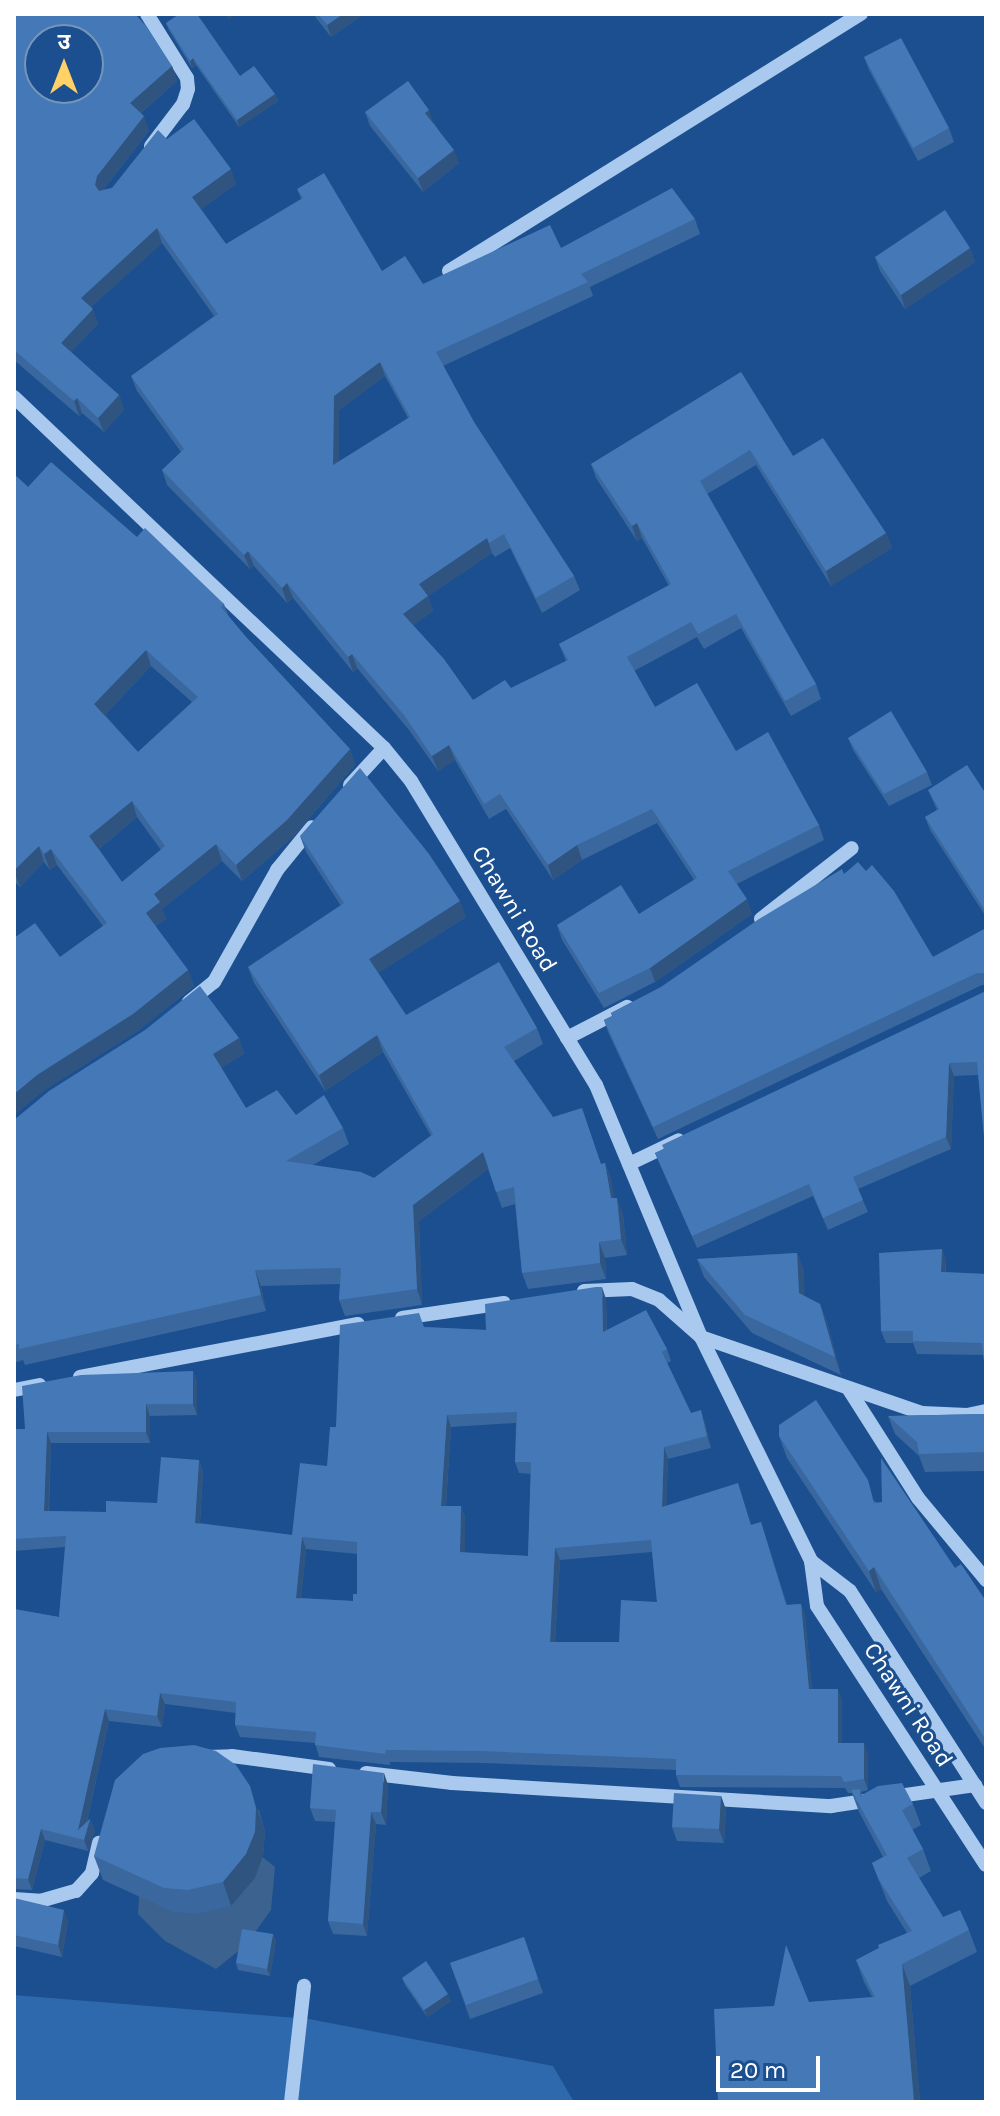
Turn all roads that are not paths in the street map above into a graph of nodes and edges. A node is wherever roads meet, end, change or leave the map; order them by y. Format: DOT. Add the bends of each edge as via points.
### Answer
graph roads {
  1 [pos="147,14"];
  2 [pos="861,14"];
  3 [pos="138,162"];
  4 [pos="449,271"];
  5 [pos="14,397"];
  6 [pos="384,748"];
  7 [pos="342,794"];
  8 [pos="321,816"];
  9 [pos="852,848"];
  10 [pos="745,932"];
  11 [pos="647,998"];
  12 [pos="179,1010"];
  13 [pos="567,1038"];
  14 [pos="700,1130"];
  15 [pos="629,1164"];
  16 [pos="568,1293"];
  17 [pos="522,1300"];
  18 [pos="382,1321"];
  19 [pos="367,1323"];
  20 [pos="701,1337"];
  21 [pos="848,1388"];
  22 [pos="14,1390"];
  23 [pos="986,1411"];
  24 [pos="811,1561"];
  25 [pos="986,1580"];
  26 [pos="189,1758"];
  27 [pos="975,1785"];
  28 [pos="937,1791"];
  29 [pos="986,1803"];
  30 [pos="103,1833"];
  31 [pos="986,1865"];
  32 [pos="14,1899"];
  33 [pos="304,1986"];
  34 [pos="291,2102"];
  1 -- 3 [label="street" via="187,78 188,89 183,104"];
  2 -- 4 [label="street"];
  5 -- 6 [label="street, Chawni Road"];
  6 -- 7 [label="street"];
  6 -- 13 [label="street, Chawni Road" via="411,781"];
  8 -- 12 [label="street" via="277,870 214,982"];
  9 -- 10 [label="street"];
  11 -- 13 [label="street"];
  13 -- 15 [label="street, Chawni Road" via="596,1085"];
  14 -- 15 [label="street"];
  15 -- 20 [label="street, Chawni Road"];
  16 -- 20 [label="street" via="632,1289 659,1300"];
  17 -- 18 [label="street"];
  19 -- 22 [label="street"];
  20 -- 21 [label="street"];
  20 -- 24 [label="street, Chawni Road"];
  21 -- 23 [label="street" via="922,1413"];
  21 -- 25 [label="street" via="918,1498"];
  24 -- 27 [label="street, Chawni Road" via="850,1591"];
  24 -- 28 [label="street, Chawni Road" via="817,1606"];
  26 -- 28 [label="street" via="232,1756 452,1783 831,1806"];
  27 -- 28 [label="street"];
  27 -- 29 [label="street, Chawni Road"];
  28 -- 31 [label="street, Chawni Road"];
  30 -- 32 [label="street" via="92,1873 76,1891 40,1901"];
  33 -- 34 [label="street"];
}
